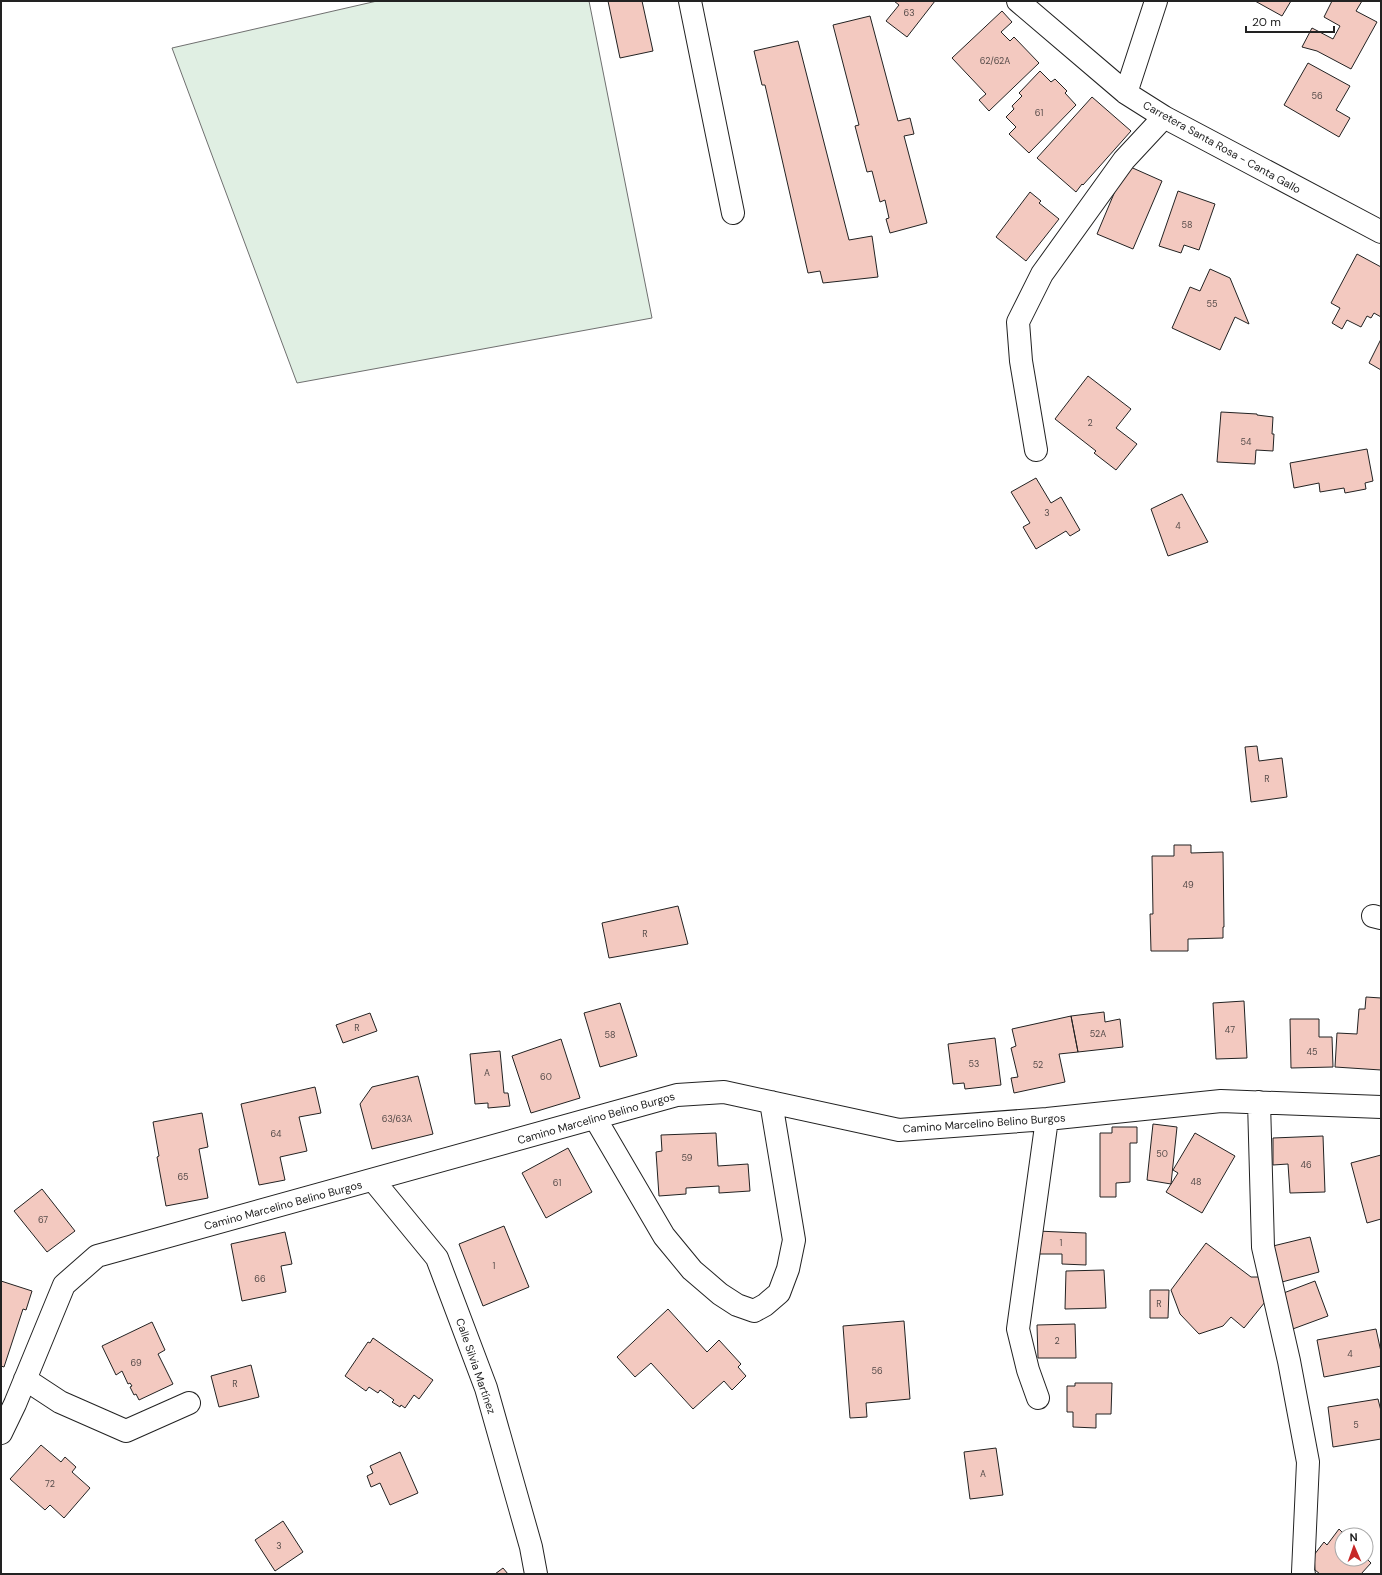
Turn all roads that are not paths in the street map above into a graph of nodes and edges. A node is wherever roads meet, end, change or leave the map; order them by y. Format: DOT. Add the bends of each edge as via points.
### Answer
graph roads {
  1 [pos="690,1"];
  2 [pos="1018,1"];
  3 [pos="1156,1"];
  4 [pos="1126,93"];
  5 [pos="1164,117"];
  6 [pos="733,212"];
  7 [pos="1381,232"];
  8 [pos="1036,450"];
  9 [pos="771,1102"];
  10 [pos="1259,1102"];
  11 [pos="1381,1107"];
  12 [pos="595,1118"];
  13 [pos="1047,1119"];
  14 [pos="373,1180"];
  15 [pos="25,1379"];
  16 [pos="1038,1398"];
  17 [pos="190,1403"];
  18 [pos="1,1433"];
  19 [pos="536,1574"];
  20 [pos="1304,1574"];
  1 -- 6 [label="street"];
  2 -- 4 [label="street, Carretera Santa Rosa - Canta Gallo"];
  3 -- 4 [label="street"];
  4 -- 5 [label="street, Carretera Santa Rosa - Canta Gallo"];
  5 -- 7 [label="street, Carretera Santa Rosa - Canta Gallo"];
  5 -- 8 [label="street" via="1124,160 1042,274 1018,322 1021,361"];
  9 -- 12 [label="street, Camino Marcelino Belino Burgos" via="724,1092 677,1095"];
  9 -- 12 [label="street" via="794,1240 788,1269 779,1293 754,1311 737,1305 720,1294 692,1270 664,1236"];
  9 -- 13 [label="street, Camino Marcelino Belino Burgos" via="900,1130"];
  10 -- 11 [label="street, Camino Marcelino Belino Burgos"];
  10 -- 13 [label="street, Camino Marcelino Belino Burgos" via="1221,1101"];
  10 -- 20 [label="street" via="1263,1247 1289,1361 1308,1462"];
  12 -- 14 [label="street, Camino Marcelino Belino Burgos"];
  13 -- 16 [label="street" via="1018,1328"];
  14 -- 15 [label="street, Camino Marcelino Belino Burgos" via="97,1256 64,1285"];
  14 -- 19 [label="street, Calle Silvia Martínez" via="437,1258 486,1388 531,1547"];
  15 -- 17 [label="street" via="60,1402 126,1431"];
  15 -- 18 [label="street, Camino Marcelino Belino Burgos"];
}
